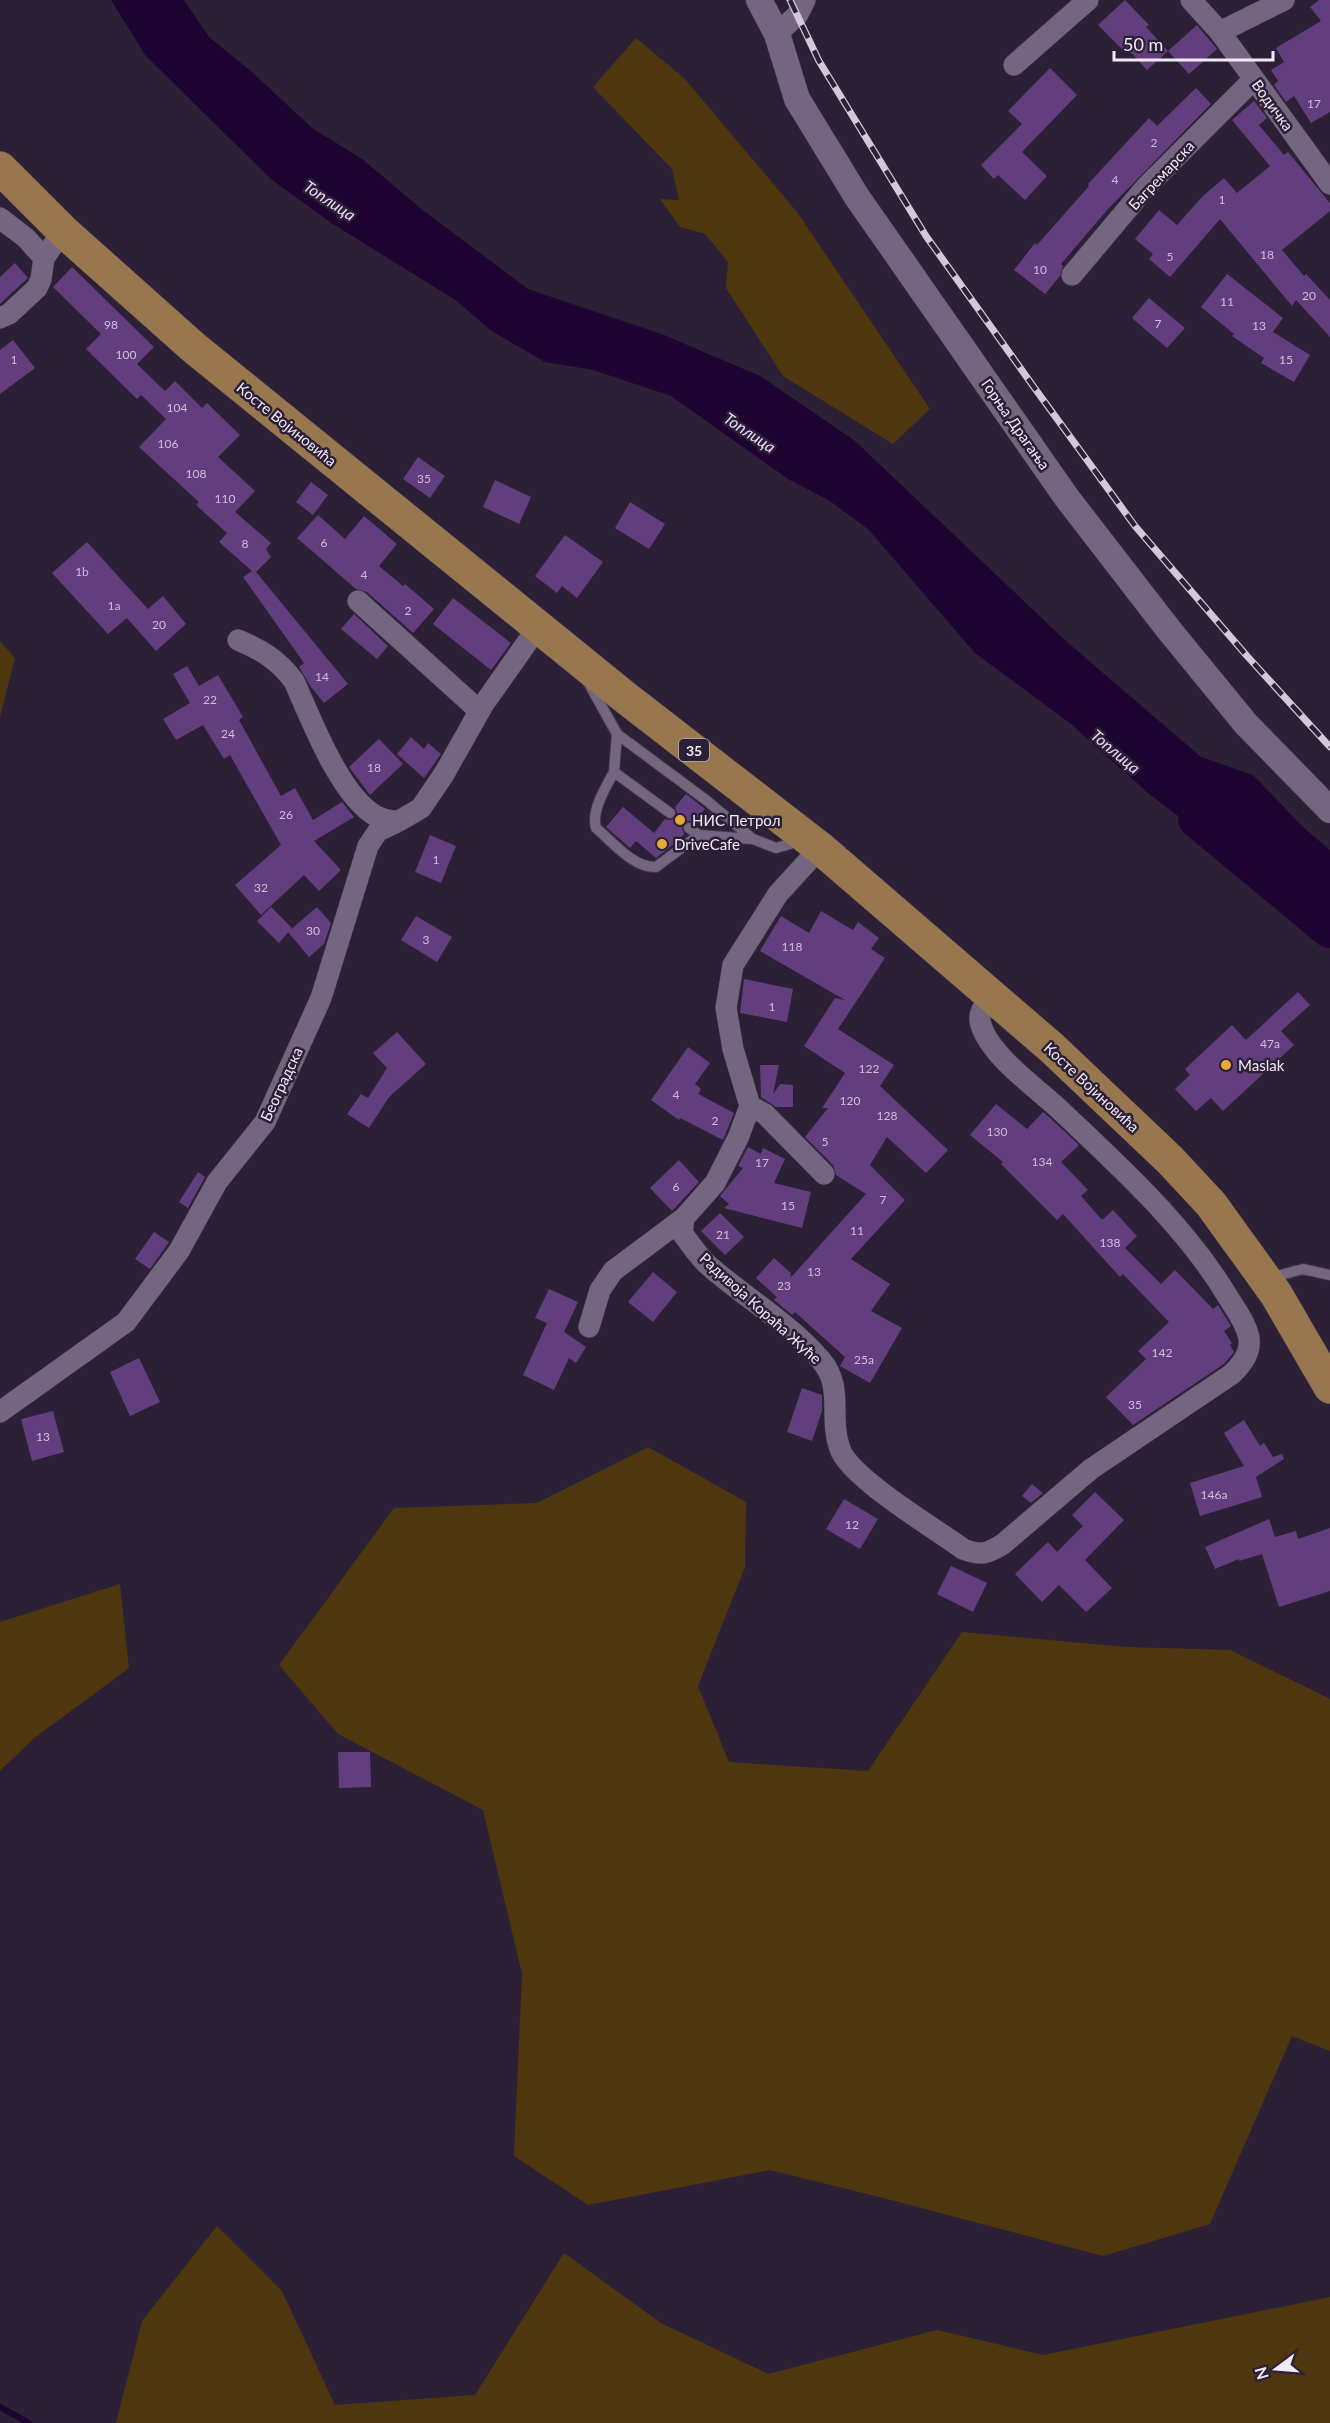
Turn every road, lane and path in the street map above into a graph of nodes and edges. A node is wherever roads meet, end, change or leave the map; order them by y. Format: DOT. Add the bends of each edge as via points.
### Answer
graph roads {
  1 [pos="759,0"];
  2 [pos="805,0"];
  3 [pos="1088,0"];
  4 [pos="1191,0"];
  5 [pos="1284,0"];
  6 [pos="1220,32"];
  7 [pos="777,34"];
  8 [pos="1014,65"];
  9 [pos="1254,79"];
  10 [pos="0,168"];
  11 [pos="1330,184"];
  12 [pos="0,218"];
  13 [pos="63,231"];
  14 [pos="44,258"];
  15 [pos="1072,275"];
  16 [pos="0,318"];
  17 [pos="358,601"];
  18 [pos="538,627"];
  19 [pos="238,640"];
  20 [pos="587,666"];
  21 [pos="483,705"];
  22 [pos="617,734"];
  23 [pos="614,772"];
  24 [pos="1330,810"];
  25 [pos="670,813"];
  26 [pos="399,821"];
  27 [pos="689,828"];
  28 [pos="699,835"];
  29 [pos="753,839"];
  30 [pos="811,842"];
  31 [pos="992,997"];
  32 [pos="750,1106"];
  33 [pos="824,1174"];
  34 [pos="684,1218"];
  35 [pos="1330,1275"];
  36 [pos="1265,1278"];
  37 [pos="589,1327"];
  38 [pos="1330,1387"];
  39 [pos="0,1412"];
  1 -- 7 [label="street, Горња Драгања"];
  2 -- 7 [label="street" via="798,14"];
  3 -- 8 [label="street"];
  4 -- 6 [label="street, Водичка"];
  5 -- 6 [label="street"];
  6 -- 9 [label="street, Водичка"];
  7 -- 24 [label="street, Горња Драгања" via="797,99 857,197 1067,498 1246,724"];
  9 -- 11 [label="street, Водичка"];
  9 -- 15 [label="street, Багремарска" via="1146,187"];
  10 -- 13 [label="main road, Косте Војиновића / 35"];
  12 -- 14 [label="street"];
  13 -- 14 [label="street"];
  13 -- 18 [label="main road, Косте Војиновића / 35" via="193,347"];
  14 -- 16 [label="street" via="37,288"];
  17 -- 21 [label="street" via="474,706"];
  18 -- 20 [label="main road, Косте Војиновића / 35"];
  18 -- 21 [label="street, Београдска"];
  19 -- 26 [label="street" via="270,656 294,681 340,778 360,802 384,820"];
  20 -- 22 [label="lane" via="586,677"];
  20 -- 30 [label="main road, Косте Војиновића / 35"];
  21 -- 26 [label="street, Београдска" via="421,808"];
  22 -- 23 [label="lane"];
  22 -- 29 [label="lane"];
  23 -- 25 [label="lane"];
  23 -- 28 [label="lane" via="602,798 596,828 628,856 643,866 656,867"];
  26 -- 39 [label="street, Београдска" via="378,831 368,846 321,999 265,1122 217,1182 180,1251 126,1322"];
  27 -- 28 [label="lane"];
  28 -- 29 [label="lane"];
  29 -- 30 [label="lane" via="776,848"];
  30 -- 31 [label="main road, Косте Војиновића / 35"];
  30 -- 32 [label="street" via="733,965 726,1008"];
  31 -- 34 [label="street, Радивоја Кораћа Жуће" via="981,1011 980,1023 987,1039 1125,1171 1209,1265 1244,1323 1249,1339 1242,1364 1232,1374 1091,1469 1003,1544 988,1553 963,1549 863,1478 841,1452 834,1428 836,1387 831,1373 788,1329 706,1263 682,1233"];
  31 -- 36 [label="main road, Косте Војиновића / 35" via="1052,1048 1192,1183"];
  32 -- 33 [label="street" via="765,1114"];
  32 -- 34 [label="street" via="715,1183"];
  34 -- 37 [label="street" via="614,1271 600,1290"];
  35 -- 36 [label="lane" via="1303,1269"];
  36 -- 38 [label="main road, Косте Војиновића / 35"];
}
